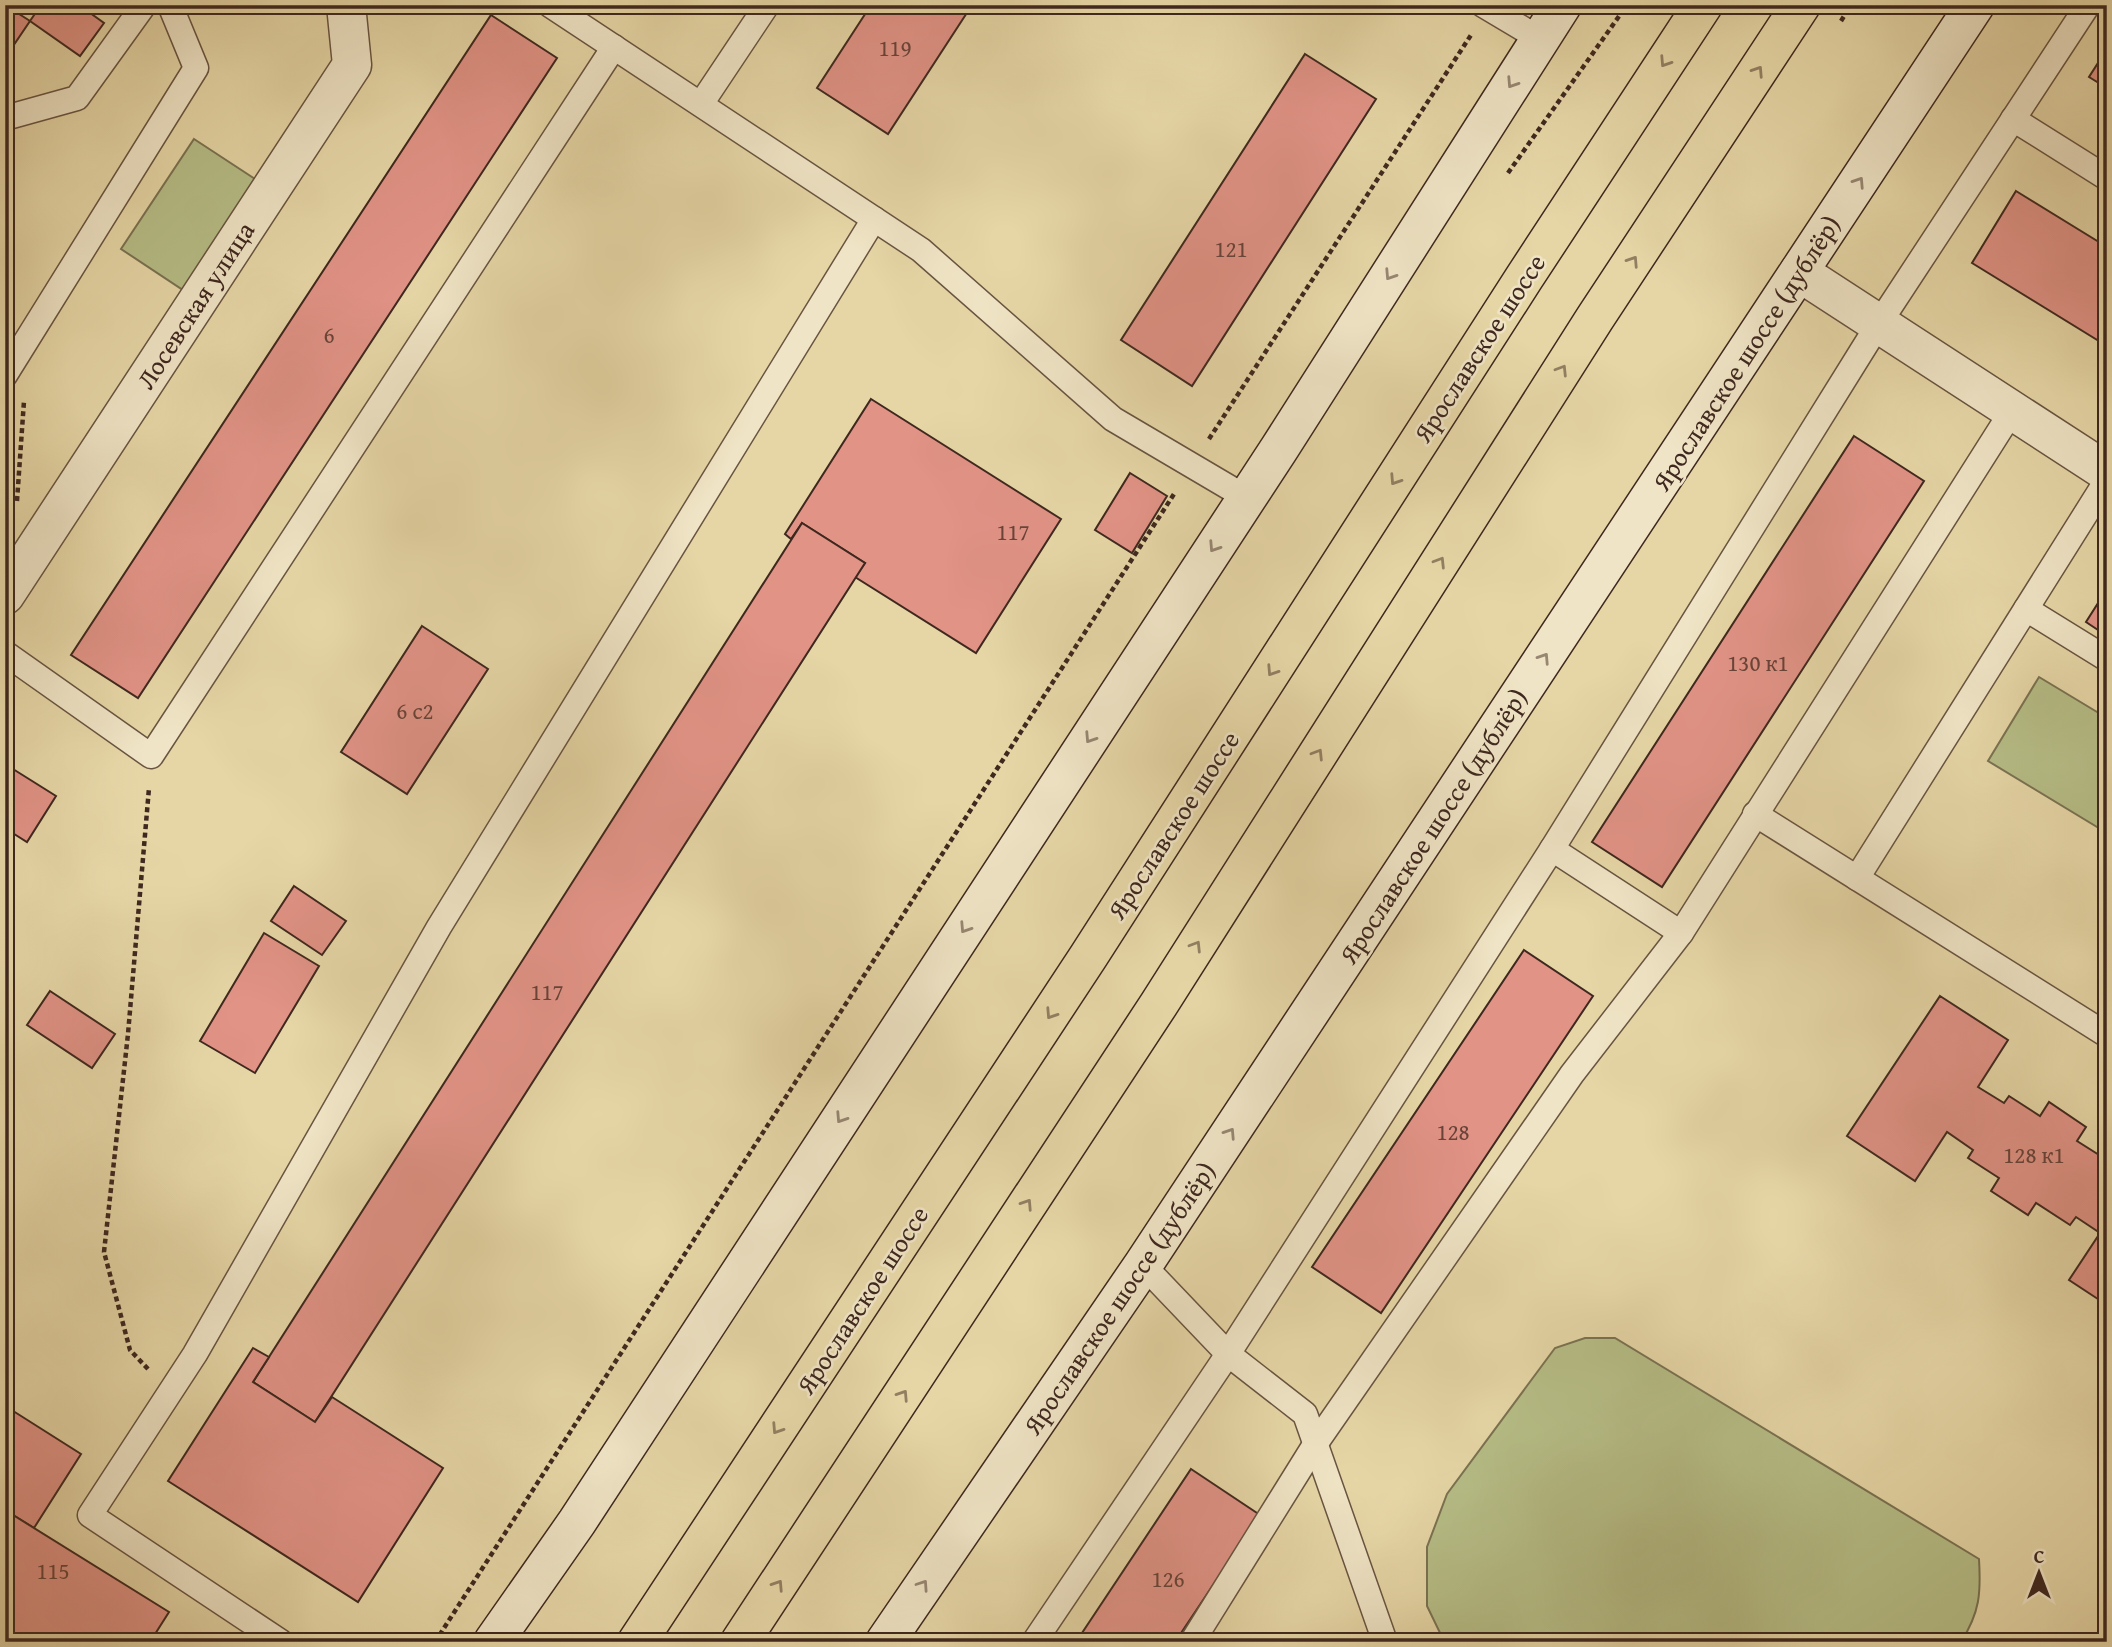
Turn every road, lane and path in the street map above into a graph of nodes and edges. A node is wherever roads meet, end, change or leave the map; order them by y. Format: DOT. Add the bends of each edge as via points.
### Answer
graph roads {
  1 [pos="144,5"];
  2 [pos="170,5"];
  3 [pos="346,5"];
  4 [pos="550,5"];
  5 [pos="766,5"];
  6 [pos="1562,5"];
  7 [pos="1627,5"];
  8 [pos="1703,5"];
  9 [pos="1801,5"];
  10 [pos="1975,5"];
  11 [pos="2088,5"];
  12 [pos="1486,7"];
  13 [pos="1540,39"];
  14 [pos="614,47"];
  15 [pos="701,104"];
  16 [pos="5,118"];
  17 [pos="2013,119"];
  18 [pos="1508,173"];
  19 [pos="2107,178"];
  20 [pos="874,219"];
  21 [pos="1799,272"];
  22 [pos="1878,325"];
  23 [pos="28,341"];
  24 [pos="5,375"];
  25 [pos="2012,411"];
  26 [pos="1193,465"];
  27 [pos="2107,472"];
  28 [pos="2107,480"];
  29 [pos="1247,498"];
  30 [pos="17,504"];
  31 [pos="5,595"];
  32 [pos="2026,609"];
  33 [pos="5,653"];
  34 [pos="2107,659"];
  35 [pos="152,756"];
  36 [pos="1755,814"];
  37 [pos="1552,849"];
  38 [pos="1857,878"];
  39 [pos="1681,933"];
  40 [pos="2107,1035"];
  41 [pos="1143,1265"];
  42 [pos="1228,1354"];
  43 [pos="171,1392"];
  44 [pos="1316,1443"];
  45 [pos="281,1642"];
  46 [pos="435,1642"];
  47 [pos="492,1642"];
  48 [pos="637,1642"];
  49 [pos="740,1642"];
  50 [pos="885,1642"];
  51 [pos="1034,1642"];
  52 [pos="1192,1642"];
  53 [pos="1385,1642"];
  1 -- 16 [label="lane" via="76,98"];
  2 -- 23 [label="lane" via="196,68"];
  3 -- 31 [label="street, Лосевская улица" via="352,65"];
  4 -- 14 [label="lane"];
  5 -- 15 [label="lane"];
  6 -- 13 [label="street"];
  7 -- 18 [label="path"];
  8 -- 48 [label="main road, Ярославское шоссе, one-way" via="1088,957"];
  49 -- 9 [label="main road, one-way" via="1159,1004"];
  21 -- 10 [label="street, Ярославское шоссе (дублёр), one-way"];
  11 -- 17 [label="lane"];
  12 -- 13 [label="lane"];
  12 -- 26 [label="path"];
  13 -- 29 [label="street, one-way"];
  14 -- 15 [label="lane"];
  14 -- 35 [label="lane"];
  15 -- 20 [label="lane"];
  17 -- 19 [label="lane"];
  17 -- 22 [label="lane"];
  20 -- 26 [label="lane" via="921,250 1113,419"];
  20 -- 43 [label="lane" via="439,927"];
  21 -- 22 [label="street"];
  41 -- 21 [label="street, Ярославское шоссе (дублёр), one-way"];
  22 -- 25 [label="street"];
  22 -- 37 [label="lane"];
  23 -- 24 [label="lane"];
  23 -- 30 [label="path"];
  25 -- 27 [label="street"];
  25 -- 36 [label="lane"];
  26 -- 29 [label="lane"];
  26 -- 46 [label="path"];
  28 -- 32 [label="lane"];
  29 -- 47 [label="street, one-way" via="577,1522"];
  32 -- 34 [label="lane"];
  32 -- 38 [label="lane"];
  33 -- 35 [label="lane"];
  35 -- 43 [label="path" via="104,1252 130,1350"];
  36 -- 38 [label="lane"];
  36 -- 39 [label="lane"];
  37 -- 39 [label="lane"];
  37 -- 42 [label="lane"];
  38 -- 40 [label="lane"];
  39 -- 44 [label="lane" via="1572,1074"];
  41 -- 42 [label="lane"];
  50 -- 41 [label="street, Ярославское шоссе (дублёр), one-way"];
  42 -- 44 [label="lane" via="1306,1414"];
  42 -- 51 [label="lane"];
  43 -- 45 [label="lane" via="90,1516"];
  44 -- 52 [label="lane"];
  44 -- 53 [label="lane"];
}
